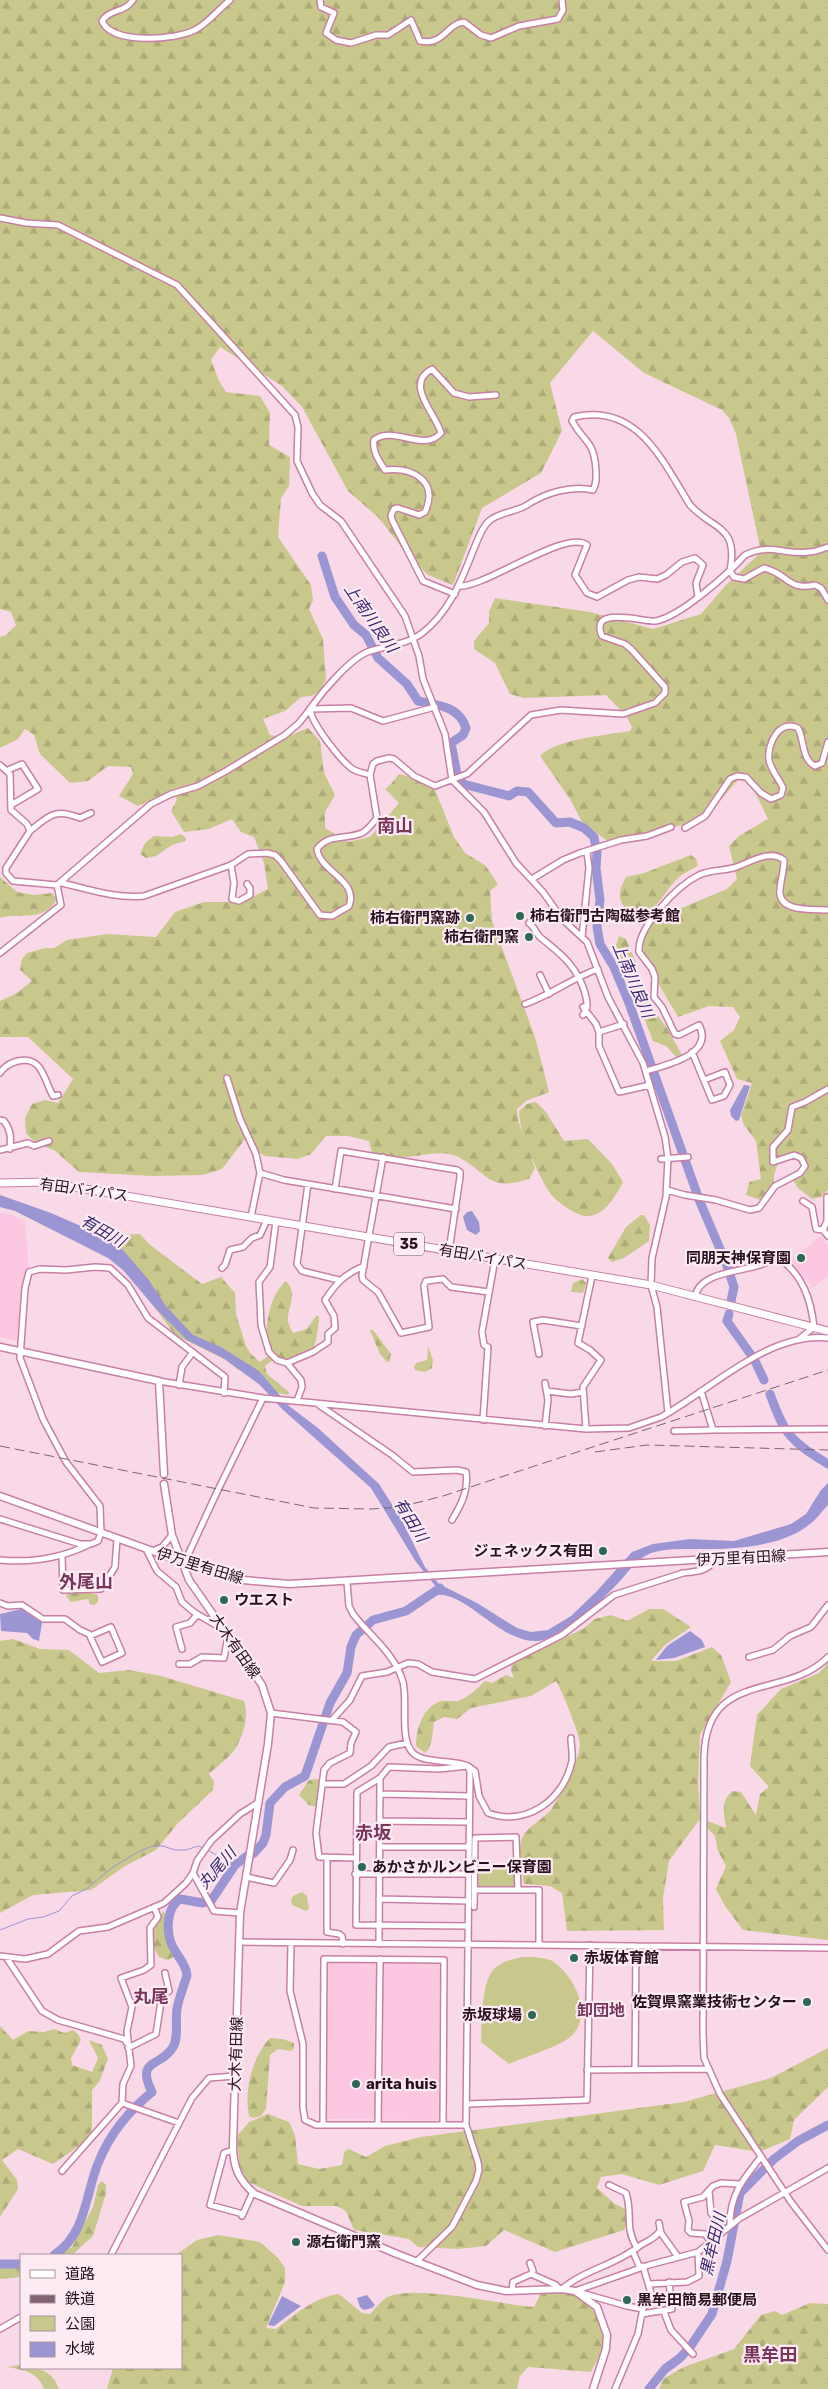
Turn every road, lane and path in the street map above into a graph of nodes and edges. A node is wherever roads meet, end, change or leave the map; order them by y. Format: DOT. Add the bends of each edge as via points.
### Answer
graph roads {
  1 [pos="133,0"];
  2 [pos="230,0"];
  3 [pos="320,0"];
  4 [pos="562,0"];
  5 [pos="0,218"];
  6 [pos="496,395"];
  7 [pos="828,547"];
  8 [pos="730,571"];
  9 [pos="458,586"];
  10 [pos="455,594"];
  11 [pos="698,597"];
  12 [pos="828,600"];
  13 [pos="413,638"];
  14 [pos="435,707"];
  15 [pos="310,709"];
  16 [pos="828,742"];
  17 [pos="0,765"];
  18 [pos="8,770"];
  19 [pos="370,775"];
  20 [pos="454,780"];
  21 [pos="10,805"];
  22 [pos="91,813"];
  23 [pos="671,826"];
  24 [pos="685,828"];
  25 [pos="30,831"];
  26 [pos="587,852"];
  27 [pos="231,864"];
  28 [pos="532,880"];
  29 [pos="59,884"];
  30 [pos="247,884"];
  31 [pos="828,910"];
  32 [pos="528,923"];
  33 [pos="582,937"];
  34 [pos="0,953"];
  35 [pos="598,969"];
  36 [pos="540,975"];
  37 [pos="578,976"];
  38 [pos="549,994"];
  39 [pos="525,1004"];
  40 [pos="624,1024"];
  41 [pos="599,1032"];
  42 [pos="692,1052"];
  43 [pos="647,1071"];
  44 [pos="0,1073"];
  45 [pos="227,1078"];
  46 [pos="704,1080"];
  47 [pos="650,1085"];
  48 [pos="828,1089"];
  49 [pos="58,1095"];
  50 [pos="0,1120"];
  51 [pos="49,1141"];
  52 [pos="10,1149"];
  53 [pos="0,1150"];
  54 [pos="383,1157"];
  55 [pos="688,1157"];
  56 [pos="668,1158"];
  57 [pos="661,1159"];
  58 [pos="260,1173"];
  59 [pos="0,1183"];
  60 [pos="308,1184"];
  61 [pos="335,1189"];
  62 [pos="667,1190"];
  63 [pos="376,1196"];
  64 [pos="826,1197"];
  65 [pos="803,1202"];
  66 [pos="456,1209"];
  67 [pos="251,1217"];
  68 [pos="267,1220"];
  69 [pos="276,1221"];
  70 [pos="301,1226"];
  71 [pos="823,1230"];
  72 [pos="828,1236"];
  73 [pos="370,1237"];
  74 [pos="449,1251"];
  75 [pos="494,1260"];
  76 [pos="364,1266"];
  77 [pos="222,1268"];
  78 [pos="592,1276"];
  79 [pos="339,1280"];
  80 [pos="651,1285"];
  81 [pos="488,1292"];
  82 [pos="695,1297"];
  83 [pos="582,1326"];
  84 [pos="814,1327"];
  85 [pos="828,1331"];
  86 [pos="828,1338"];
  87 [pos="796,1340"];
  88 [pos="0,1347"];
  89 [pos="20,1352"];
  90 [pos="193,1352"];
  91 [pos="539,1354"];
  92 [pos="287,1363"];
  93 [pos="159,1381"];
  94 [pos="546,1383"];
  95 [pos="179,1385"];
  96 [pos="547,1391"];
  97 [pos="583,1392"];
  98 [pos="701,1392"];
  99 [pos="224,1393"];
  100 [pos="263,1398"];
  101 [pos="297,1401"];
  102 [pos="319,1404"];
  103 [pos="668,1413"];
  104 [pos="483,1420"];
  105 [pos="546,1426"];
  106 [pos="586,1429"];
  107 [pos="828,1429"];
  108 [pos="713,1430"];
  109 [pos="674,1431"];
  110 [pos="164,1474"];
  111 [pos="164,1484"];
  112 [pos="0,1496"];
  113 [pos="0,1519"];
  114 [pos="452,1520"];
  115 [pos="101,1533"];
  116 [pos="172,1535"];
  117 [pos="117,1539"];
  118 [pos="91,1544"];
  119 [pos="149,1550"];
  120 [pos="828,1552"];
  121 [pos="62,1556"];
  122 [pos="714,1559"];
  123 [pos="0,1560"];
  124 [pos="182,1562"];
  125 [pos="347,1582"];
  126 [pos="0,1603"];
  127 [pos="828,1605"];
  128 [pos="197,1615"];
  129 [pos="223,1630"];
  130 [pos="90,1636"];
  131 [pos="228,1636"];
  132 [pos="182,1649"];
  133 [pos="828,1656"];
  134 [pos="749,1658"];
  135 [pos="179,1664"];
  136 [pos="398,1666"];
  137 [pos="271,1713"];
  138 [pos="332,1720"];
  139 [pos="571,1738"];
  140 [pos="407,1743"];
  141 [pos="468,1766"];
  142 [pos="380,1778"];
  143 [pos="322,1784"];
  144 [pos="381,1794"];
  145 [pos="469,1796"];
  146 [pos="259,1802"];
  147 [pos="380,1821"];
  148 [pos="468,1822"];
  149 [pos="380,1847"];
  150 [pos="468,1847"];
  151 [pos="293,1850"];
  152 [pos="327,1857"];
  153 [pos="355,1858"];
  154 [pos="193,1873"];
  155 [pos="355,1874"];
  156 [pos="380,1874"];
  157 [pos="468,1874"];
  158 [pos="209,1877"];
  159 [pos="246,1877"];
  160 [pos="198,1884"];
  161 [pos="474,1890"];
  162 [pos="518,1890"];
  163 [pos="379,1899"];
  164 [pos="468,1901"];
  165 [pos="154,1907"];
  166 [pos="474,1907"];
  167 [pos="240,1913"];
  168 [pos="379,1926"];
  169 [pos="468,1926"];
  170 [pos="239,1942"];
  171 [pos="291,1943"];
  172 [pos="343,1944"];
  173 [pos="379,1944"];
  174 [pos="468,1944"];
  175 [pos="539,1945"];
  176 [pos="590,1945"];
  177 [pos="636,1946"];
  178 [pos="704,1946"];
  179 [pos="828,1948"];
  180 [pos="3,1957"];
  181 [pos="380,1959"];
  182 [pos="165,1973"];
  183 [pos="128,2045"];
  184 [pos="708,2069"];
  185 [pos="587,2070"];
  186 [pos="634,2070"];
  187 [pos="235,2076"];
  188 [pos="122,2103"];
  189 [pos="467,2104"];
  190 [pos="179,2123"];
  191 [pos="323,2124"];
  192 [pos="378,2125"];
  193 [pos="443,2125"];
  194 [pos="466,2126"];
  195 [pos="233,2150"];
  196 [pos="761,2157"];
  197 [pos="828,2168"];
  198 [pos="62,2171"];
  199 [pos="739,2184"];
  200 [pos="609,2185"];
  201 [pos="710,2191"];
  202 [pos="254,2192"];
  203 [pos="784,2192"];
  204 [pos="659,2223"];
  205 [pos="730,2226"];
  206 [pos="725,2230"];
  207 [pos="660,2231"];
  208 [pos="712,2242"];
  209 [pos="635,2250"];
  210 [pos="828,2250"];
  211 [pos="698,2252"];
  212 [pos="112,2254"];
  213 [pos="678,2257"];
  214 [pos="416,2262"];
  215 [pos="530,2263"];
  216 [pos="642,2267"];
  217 [pos="531,2274"];
  218 [pos="669,2282"];
  219 [pos="650,2284"];
  220 [pos="560,2289"];
  221 [pos="512,2290"];
  222 [pos="575,2291"];
  223 [pos="643,2311"];
  224 [pos="664,2312"];
  225 [pos="20,2318"];
  226 [pos="0,2329"];
  227 [pos="692,2353"];
  228 [pos="593,2389"];
  229 [pos="615,2389"];
  1 -- 2 [label="street" via="128,7 106,15 102,21 104,27 119,36 133,38 181,34 200,27"];
  3 -- 4 [label="street" via="321,7 334,13 326,34 351,43 376,35 388,35 411,20 420,41 437,40 462,22 491,38 519,26 558,19 563,10"];
  5 -- 13 [label="street" via="58,225 177,284 294,415 298,427 296,461 312,493 341,521 405,616"];
  6 -- 10 [label="street" via="469,397 454,393 432,369 422,380 421,394 438,423 441,433 438,437 427,441 386,435 374,440 373,446 385,470 412,473 426,482 430,493 425,512 419,515 394,509 391,515 393,526 423,581"];
  7 -- 8 [label="street" via="808,553 753,551"];
  8 -- 9 [label="street" via="731,550 724,530 690,505 646,437 618,419 600,413 572,420 595,452 596,484 592,490 540,496 517,511 489,521"];
  8 -- 11 [label="street"];
  8 -- 12 [label="street" via="734,577 744,579 764,568 778,571 792,585 804,588 815,585"];
  9 -- 10 [label="street"];
  9 -- 11 [label="street" via="480,582 538,554 579,542 588,545 575,575 588,594 597,597 639,577 657,579 666,576 682,562 695,558 703,565 696,583"];
  10 -- 13 [label="street" via="427,628"];
  11 -- 20 [label="street" via="677,613 655,622 616,616 608,618 600,628 602,636 625,644 659,678 665,687 660,700 623,714 561,710 531,715"];
  13 -- 14 [label="street" via="423,679"];
  13 -- 15 [label="street" via="357,658"];
  14 -- 15 [label="street" via="383,721 351,708"];
  14 -- 20 [label="street" via="445,734"];
  15 -- 19 [label="street" via="317,726 349,766"];
  15 -- 29 [label="street" via="285,736 198,786 151,804"];
  16 -- 24 [label="street" via="822,764 815,766 809,762 798,728 790,726 779,730 769,754 772,769 783,788 781,795 771,799 746,777 735,776 704,816"];
  17 -- 18 [label="street"];
  18 -- 21 [label="street" via="12,784"];
  18 -- 21 [label="street" via="22,764 38,789"];
  19 -- 20 [label="street" via="373,764 389,758 435,786"];
  19 -- 27 [label="street" via="377,818 361,833 330,838 316,849 319,858 352,893 349,906 341,912 332,916 320,915 275,855 248,854"];
  20 -- 28 [label="street" via="484,812 516,863"];
  21 -- 25 [label="street"];
  22 -- 25 [label="street" via="80,818 70,813 53,813"];
  23 -- 26 [label="street"];
  25 -- 29 [label="street" via="6,868 6,874 13,881"];
  26 -- 28 [label="street" via="564,860"];
  26 -- 33 [label="street" via="589,868"];
  27 -- 29 [label="street" via="144,896 132,897"];
  27 -- 30 [label="street" via="232,899 239,901 250,895"];
  28 -- 33 [label="street" via="562,919"];
  29 -- 34 [label="street" via="61,905"];
  31 -- 42 [label="street" via="790,907 782,902 784,860 775,856 698,876 682,887 652,918 641,937 639,952 652,968 654,997 674,1034 679,1035 699,1025 701,1043"];
  32 -- 37 [label="street" via="570,962"];
  33 -- 35 [label="street"];
  35 -- 37 [label="street"];
  35 -- 40 [label="street" via="608,997"];
  36 -- 38 [label="street"];
  37 -- 38 [label="street"];
  37 -- 41 [label="street" via="587,1001 584,1011 594,1020"];
  38 -- 39 [label="street"];
  40 -- 41 [label="street"];
  40 -- 43 [label="street"];
  41 -- 47 [label="street" via="599,1046 619,1092"];
  42 -- 43 [label="street" via="682,1061"];
  42 -- 46 [label="street"];
  43 -- 47 [label="street"];
  44 -- 49 [label="street" via="16,1061 32,1062 38,1066 53,1096"];
  45 -- 58 [label="street"];
  46 -- 46 [label="street" via="712,1100 724,1096 730,1085 725,1072"];
  47 -- 56 [label="street"];
  48 -- 62 [label="street" via="792,1107 788,1130 773,1147 774,1162 794,1155 801,1158 805,1166 800,1174 775,1186 759,1208 750,1210"];
  50 -- 52 [label="street" via="7,1124 11,1136"];
  51 -- 52 [label="street"];
  52 -- 53 [label="street"];
  54 -- 61 [label="street" via="341,1151"];
  54 -- 63 [label="street"];
  54 -- 66 [label="street" via="460,1172"];
  55 -- 56 [label="street"];
  56 -- 57 [label="street"];
  56 -- 62 [label="street"];
  58 -- 60 [label="street"];
  58 -- 67 [label="street"];
  59 -- 67 [label="highway, 有田バイパス / 35" via="44,1182"];
  60 -- 61 [label="street"];
  60 -- 70 [label="street"];
  61 -- 63 [label="street"];
  62 -- 80 [label="street" via="652,1258"];
  63 -- 66 [label="street"];
  63 -- 73 [label="street"];
  64 -- 71 [label="street" via="827,1221"];
  65 -- 71 [label="street" via="812,1207 816,1229"];
  66 -- 74 [label="street"];
  67 -- 68 [label="highway, 有田バイパス / 35"];
  68 -- 69 [label="highway, 有田バイパス / 35"];
  68 -- 77 [label="street" via="260,1235 243,1247 230,1250"];
  69 -- 70 [label="highway, 有田バイパス / 35"];
  69 -- 92 [label="street" via="270,1267 259,1282 260,1325 269,1352"];
  70 -- 73 [label="highway, 有田バイパス / 35"];
  70 -- 79 [label="street" via="299,1268"];
  71 -- 72 [label="street"];
  73 -- 74 [label="highway, 有田バイパス / 35"];
  73 -- 76 [label="street"];
  74 -- 75 [label="highway, 有田バイパス / 35"];
  75 -- 78 [label="highway, 有田バイパス / 35"];
  75 -- 81 [label="street"];
  76 -- 79 [label="street"];
  76 -- 81 [label="street" via="363,1280 378,1292 402,1333 429,1327 426,1281 443,1279 451,1287"];
  78 -- 80 [label="highway, 有田バイパス / 35"];
  78 -- 83 [label="street"];
  79 -- 92 [label="street" via="325,1300 334,1316 335,1328 328,1334 328,1342"];
  80 -- 82 [label="highway, 有田バイパス / 35"];
  80 -- 103 [label="street" via="657,1307"];
  81 -- 104 [label="street" via="482,1332 484,1345 488,1347"];
  82 -- 84 [label="highway, 有田バイパス / 35"];
  82 -- 84 [label="street" via="704,1282 721,1274 782,1260 805,1288"];
  83 -- 91 [label="street" via="543,1320 533,1322"];
  83 -- 97 [label="street" via="578,1343 600,1360"];
  84 -- 85 [label="highway, 35"];
  84 -- 87 [label="street"];
  86 -- 87 [label="street"];
  87 -- 98 [label="street" via="758,1355"];
  88 -- 89 [label="main road"];
  89 -- 90 [label="street" via="28,1272 95,1267 110,1268 119,1275 148,1318"];
  89 -- 93 [label="main road"];
  89 -- 115 [label="street" via="43,1419 66,1462 100,1506"];
  90 -- 95 [label="street" via="182,1367"];
  90 -- 99 [label="street" via="225,1377"];
  92 -- 101 [label="street" via="302,1387"];
  93 -- 95 [label="street"];
  93 -- 110 [label="main road"];
  94 -- 96 [label="street"];
  95 -- 99 [label="street"];
  96 -- 97 [label="street"];
  96 -- 105 [label="street"];
  97 -- 106 [label="street"];
  98 -- 103 [label="street"];
  98 -- 108 [label="street"];
  99 -- 100 [label="street"];
  100 -- 101 [label="street"];
  100 -- 124 [label="street"];
  101 -- 102 [label="street"];
  102 -- 104 [label="street"];
  102 -- 114 [label="street" via="413,1472 466,1472 465,1494"];
  103 -- 106 [label="street" via="629,1428"];
  104 -- 105 [label="street"];
  105 -- 106 [label="street"];
  107 -- 108 [label="street"];
  108 -- 109 [label="street"];
  111 -- 116 [label="main road, 大木有田線"];
  112 -- 115 [label="main road, 伊万里有田線"];
  113 -- 118 [label="street" via="73,1542"];
  115 -- 117 [label="main road, 伊万里有田線"];
  115 -- 118 [label="street" via="98,1541"];
  116 -- 119 [label="street" via="162,1547"];
  116 -- 124 [label="main road, 大木有田線"];
  117 -- 119 [label="main road, 伊万里有田線"];
  117 -- 121 [label="street" via="115,1567 101,1588 63,1590"];
  118 -- 121 [label="street"];
  119 -- 124 [label="main road, 伊万里有田線"];
  119 -- 128 [label="street" via="157,1571 170,1580 182,1602"];
  120 -- 122 [label="main road, 伊万里有田線"];
  121 -- 123 [label="street" via="24,1561"];
  122 -- 125 [label="main road, 伊万里有田線"];
  122 -- 136 [label="street" via="710,1566 695,1572 614,1595 562,1635 477,1678 432,1672 418,1664"];
  124 -- 125 [label="main road, 伊万里有田線" via="227,1577 264,1584"];
  124 -- 129 [label="main road, 大木有田線" via="194,1588"];
  125 -- 136 [label="street" via="353,1614"];
  126 -- 130 [label="street" via="22,1606 43,1619 64,1619"];
  127 -- 134 [label="street" via="811,1627 790,1636 773,1650"];
  128 -- 129 [label="street"];
  128 -- 132 [label="street" via="176,1628"];
  129 -- 131 [label="main road, 大木有田線"];
  130 -- 130 [label="street" via="102,1662 122,1654 110,1628"];
  131 -- 135 [label="street" via="224,1658 202,1657 190,1664"];
  131 -- 137 [label="main road, 大木有田線" via="262,1685"];
  133 -- 178 [label="street" via="812,1670 734,1697 712,1719 705,1740"];
  136 -- 138 [label="street" via="387,1672 362,1676 350,1700"];
  136 -- 140 [label="street" via="404,1684"];
  137 -- 138 [label="street"];
  137 -- 146 [label="main road, 大木有田線"];
  138 -- 143 [label="street" via="342,1722 356,1732 350,1753 326,1766"];
  139 -- 141 [label="street" via="572,1760 565,1778 548,1802 534,1813 500,1817 488,1813 479,1796 476,1771"];
  140 -- 141 [label="street" via="421,1759 459,1762"];
  140 -- 143 [label="street" via="388,1747 371,1766 344,1784"];
  141 -- 142 [label="street" via="388,1768"];
  141 -- 145 [label="street"];
  142 -- 144 [label="street"];
  142 -- 153 [label="street" via="357,1792"];
  143 -- 152 [label="street" via="316,1833 319,1857"];
  144 -- 145 [label="street"];
  144 -- 147 [label="street"];
  145 -- 148 [label="street"];
  146 -- 154 [label="street" via="240,1814 211,1841"];
  146 -- 159 [label="main road, 大木有田線"];
  147 -- 148 [label="street"];
  147 -- 149 [label="street"];
  148 -- 150 [label="street"];
  149 -- 150 [label="street"];
  149 -- 156 [label="street"];
  150 -- 157 [label="street"];
  151 -- 159 [label="street" via="274,1883"];
  152 -- 153 [label="street"];
  152 -- 172 [label="street" via="327,1932 342,1936"];
  153 -- 155 [label="street"];
  154 -- 160 [label="street"];
  154 -- 165 [label="street" via="174,1896"];
  155 -- 156 [label="street"];
  155 -- 168 [label="street" via="356,1925"];
  156 -- 157 [label="street"];
  156 -- 163 [label="street"];
  157 -- 164 [label="street"];
  158 -- 160 [label="street"];
  159 -- 167 [label="main road, 大木有田線"];
  160 -- 167 [label="street" via="214,1911"];
  161 -- 162 [label="street"];
  161 -- 162 [label="street" via="475,1838 516,1837"];
  161 -- 166 [label="street"];
  162 -- 175 [label="street" via="539,1890"];
  163 -- 164 [label="street"];
  163 -- 168 [label="street"];
  164 -- 169 [label="street"];
  165 -- 180 [label="street" via="108,1927 79,1931 48,1954 25,1959"];
  165 -- 183 [label="street" via="158,1917 150,1928 151,1965 121,1978 132,2007"];
  167 -- 170 [label="main road, 大木有田線"];
  168 -- 169 [label="street"];
  168 -- 173 [label="street"];
  169 -- 174 [label="street"];
  170 -- 171 [label="street"];
  170 -- 187 [label="main road, 大木有田線"];
  171 -- 172 [label="street"];
  171 -- 191 [label="street" via="290,1991 303,2044 303,2116 309,2123"];
  172 -- 173 [label="street"];
  173 -- 174 [label="street"];
  174 -- 175 [label="street"];
  174 -- 189 [label="street"];
  175 -- 176 [label="street"];
  176 -- 177 [label="street"];
  176 -- 185 [label="street"];
  177 -- 178 [label="street"];
  177 -- 186 [label="street"];
  178 -- 179 [label="street"];
  178 -- 184 [label="street" via="702,2034"];
  180 -- 183 [label="street" via="42,2011 53,2018 124,2039"];
  181 -- 191 [label="street" via="324,1958"];
  181 -- 192 [label="street"];
  181 -- 193 [label="street" via="444,1960"];
  182 -- 183 [label="street" via="169,1991 162,1995 156,2034"];
  183 -- 188 [label="street" via="131,2066 123,2084"];
  184 -- 186 [label="street"];
  184 -- 196 [label="street" via="720,2094"];
  185 -- 186 [label="street"];
  185 -- 189 [label="street" via="587,2100"];
  187 -- 190 [label="street" via="209,2078 192,2098"];
  187 -- 195 [label="main road, 大木有田線"];
  188 -- 190 [label="street"];
  188 -- 198 [label="street"];
  189 -- 194 [label="street"];
  190 -- 212 [label="street"];
  191 -- 192 [label="street"];
  192 -- 193 [label="street"];
  193 -- 194 [label="street"];
  194 -- 214 [label="street" via="478,2162 476,2181 452,2227"];
  195 -- 202 [label="main road, 大木有田線" via="238,2174"];
  195 -- 202 [label="street" via="224,2153 210,2204 243,2215"];
  196 -- 199 [label="street"];
  196 -- 203 [label="street"];
  197 -- 203 [label="street"];
  199 -- 201 [label="street" via="721,2183"];
  199 -- 205 [label="street" via="732,2198"];
  200 -- 209 [label="street" via="626,2193"];
  201 -- 206 [label="street" via="711,2213"];
  201 -- 208 [label="street" via="703,2197 684,2202 688,2230 704,2234"];
  202 -- 214 [label="main road, 大木有田線"];
  203 -- 205 [label="street"];
  203 -- 210 [label="street"];
  204 -- 207 [label="street"];
  205 -- 206 [label="street"];
  206 -- 208 [label="street"];
  207 -- 209 [label="street"];
  207 -- 213 [label="street"];
  208 -- 211 [label="street"];
  209 -- 216 [label="street"];
  209 -- 220 [label="street"];
  211 -- 213 [label="street"];
  211 -- 218 [label="street" via="699,2276 687,2282"];
  213 -- 216 [label="street"];
  214 -- 221 [label="main road, 大木有田線" via="470,2282"];
  215 -- 217 [label="street"];
  216 -- 219 [label="street"];
  216 -- 222 [label="street"];
  217 -- 220 [label="street"];
  217 -- 221 [label="street" via="513,2282"];
  218 -- 219 [label="street"];
  218 -- 224 [label="street" via="672,2310"];
  219 -- 223 [label="street" via="651,2293"];
  220 -- 221 [label="main road, 大木有田線"];
  220 -- 222 [label="main road, 大木有田線"];
  222 -- 223 [label="street"];
  222 -- 228 [label="main road, 大木有田線" via="598,2308 607,2335 606,2349"];
  223 -- 224 [label="street"];
  223 -- 229 [label="street" via="638,2334"];
  224 -- 227 [label="street" via="671,2330"];
  225 -- 226 [label="street"];
}
